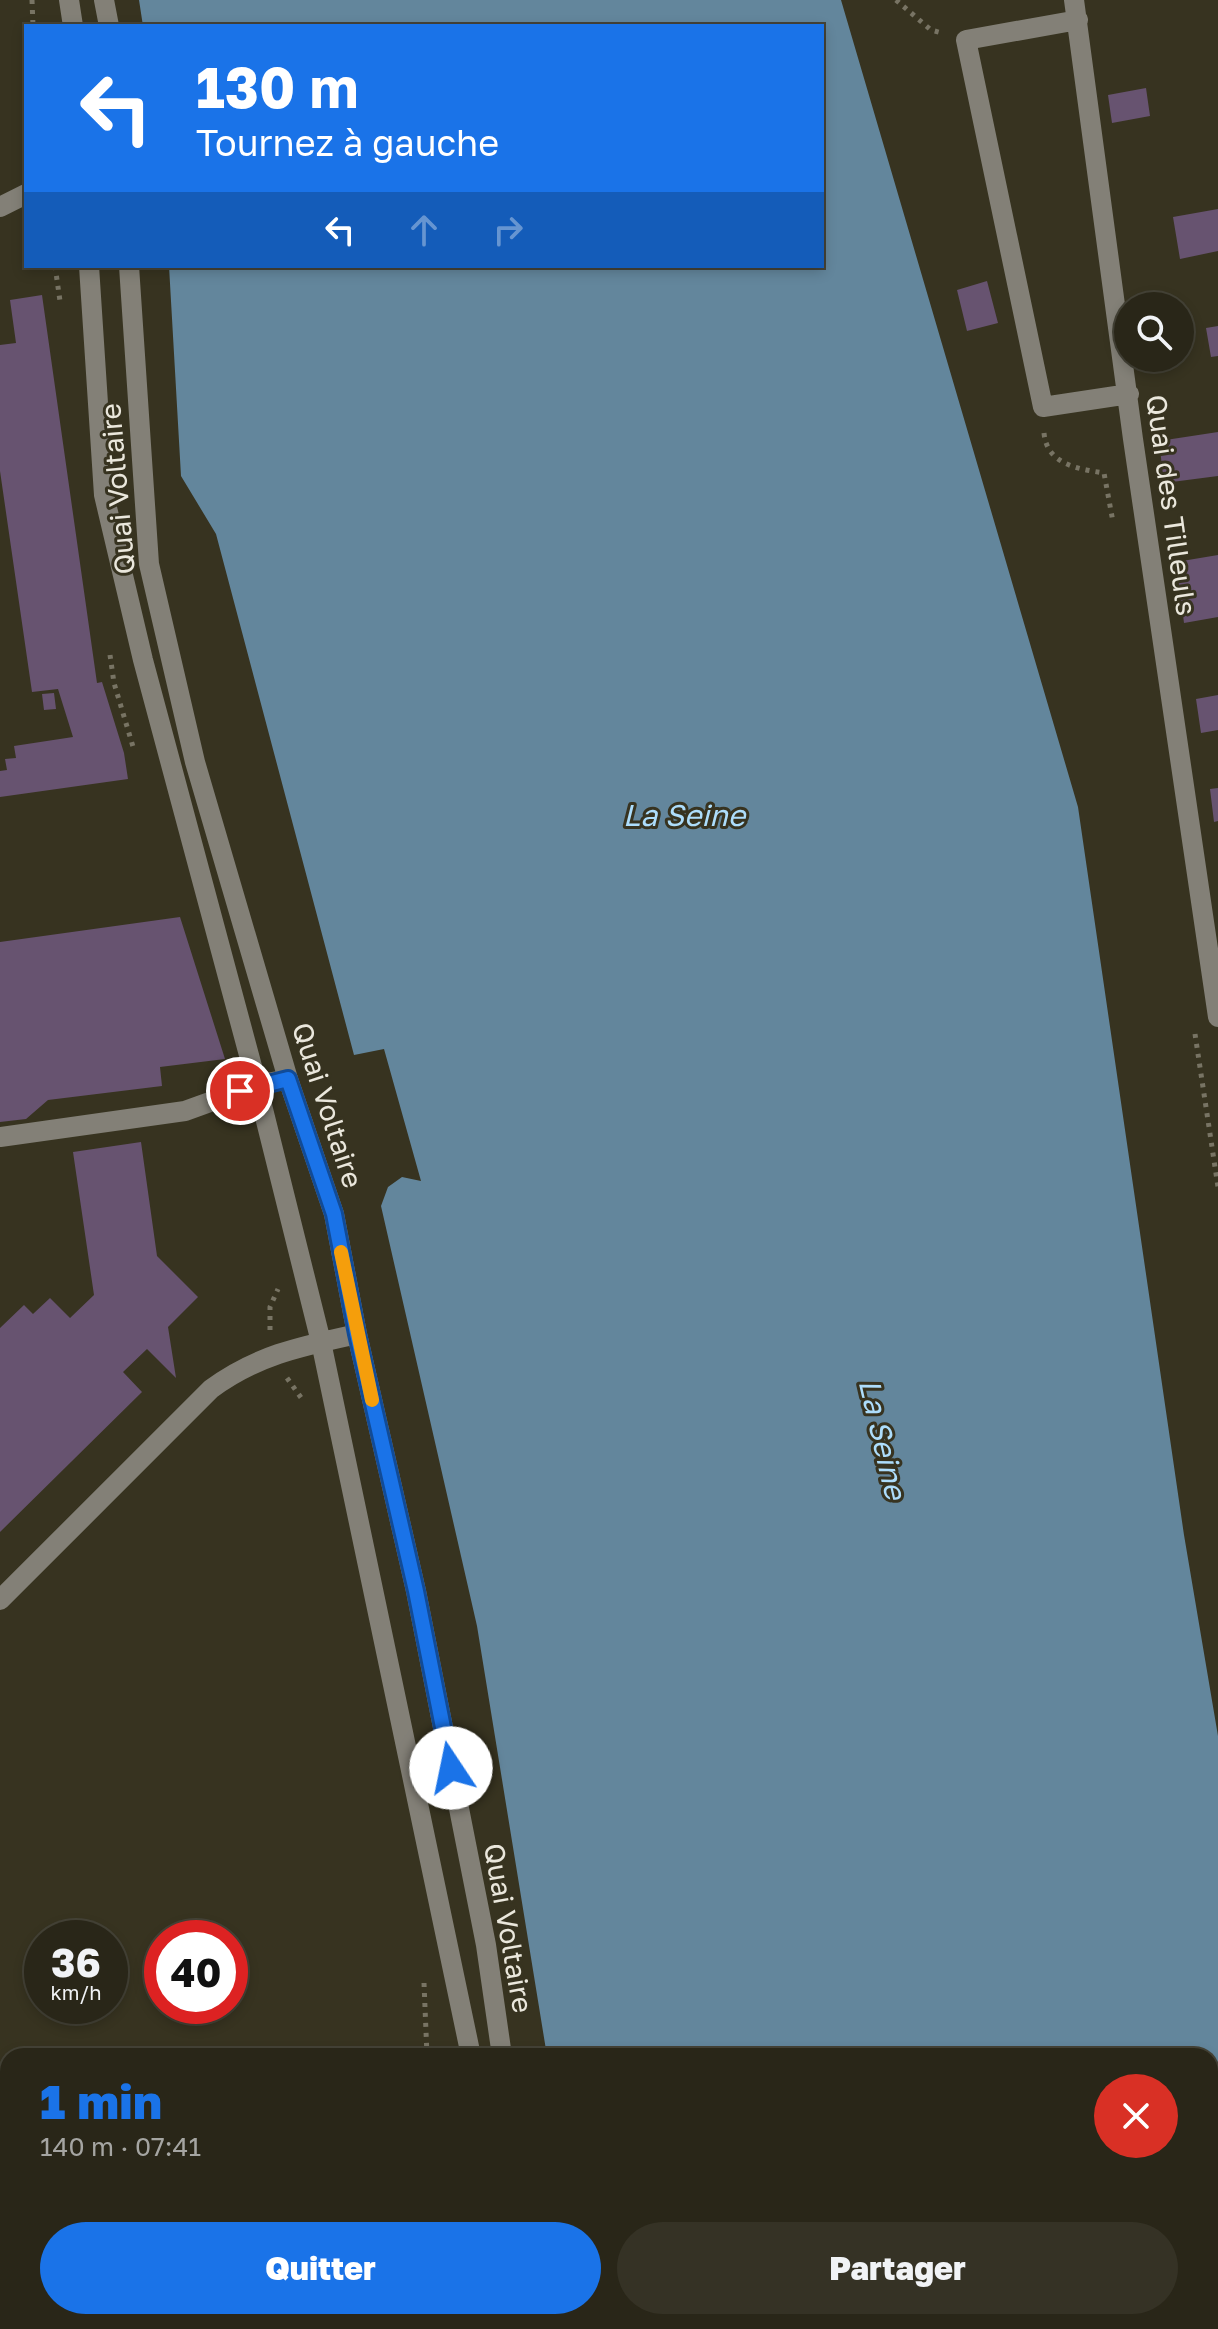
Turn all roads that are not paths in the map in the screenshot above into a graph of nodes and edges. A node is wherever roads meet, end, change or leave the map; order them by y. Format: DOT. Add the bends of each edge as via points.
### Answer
graph roads {
  1 [pos="69,0"];
  2 [pos="104,0"];
  3 [pos="1076,10"];
  4 [pos="73,24"];
  5 [pos="109,24"];
  6 [pos="24,195"];
  7 [pos="0,207"];
  8 [pos="89,268"];
  9 [pos="129,268"];
  10 [pos="1129,394"];
  11 [pos="1218,1017"];
  12 [pos="288,1079"];
  13 [pos="257,1085"];
  14 [pos="0,1137"];
  15 [pos="357,1334"];
  16 [pos="321,1342"];
  17 [pos="0,1600"];
  18 [pos="469,2048"];
  19 [pos="501,2048"];
  1 -- 4 [label="street"];
  2 -- 5 [label="street"];
  3 -- 10 [label="street, Quai des Tilleuls"];
  3 -- 10 [label="street" via="966,40 1043,407"];
  6 -- 7 [label="street"];
  8 -- 13 [label="street, Quai Voltaire" via="104,495"];
  9 -- 12 [label="street, Quai Voltaire" via="149,564 195,762"];
  10 -- 11 [label="street, Quai des Tilleuls"];
  12 -- 13 [label="street"];
  12 -- 15 [label="street, Quai Voltaire" via="334,1214"];
  13 -- 14 [label="street" via="185,1111"];
  13 -- 16 [label="street, Quai Voltaire"];
  15 -- 16 [label="street"];
  15 -- 19 [label="street, Quai Voltaire" via="416,1591 486,1945"];
  16 -- 17 [label="street" via="249,1364 211,1389"];
  16 -- 18 [label="street, Quai Voltaire"];
}
